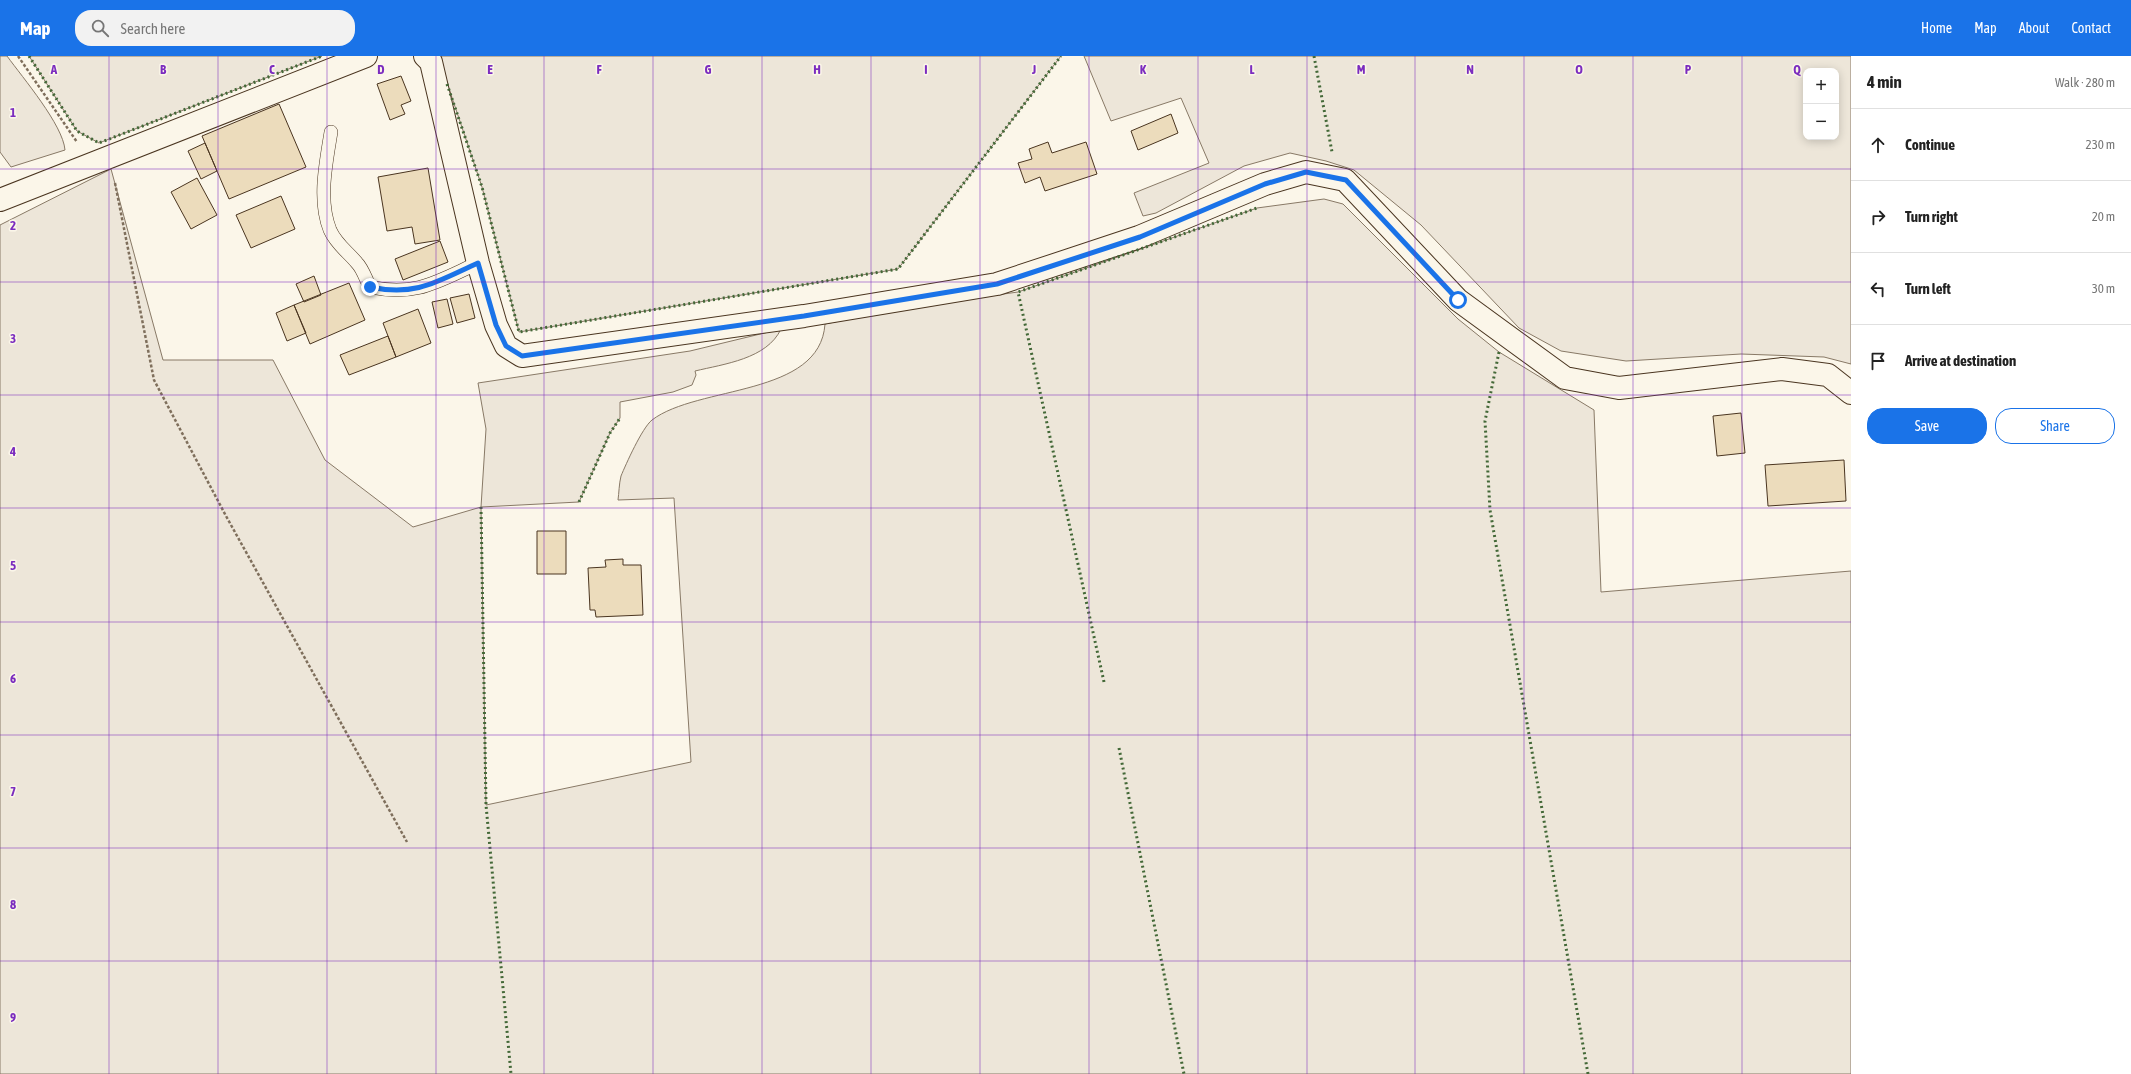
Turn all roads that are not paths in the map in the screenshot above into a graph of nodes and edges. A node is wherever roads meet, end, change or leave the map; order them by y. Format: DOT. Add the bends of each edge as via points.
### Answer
graph roads {
  1 [pos="366,56"];
  2 [pos="425,56"];
  3 [pos="332,132"];
  4 [pos="0,200"];
  5 [pos="478,263"];
  6 [pos="1851,393"];
  1 -- 4 [label="street"];
  2 -- 5 [label="street" via="431,62"];
  3 -- 5 [label="lane" via="325,171 324,202 330,230 343,250 358,264 370,287 385,291 410,291 436,284"];
  5 -- 6 [label="street" via="496,325 506,346 522,356 804,316 997,284 1140,237 1265,184 1306,172 1346,180 1458,300 1565,378 1619,388 1782,369 1828,375"];
}
